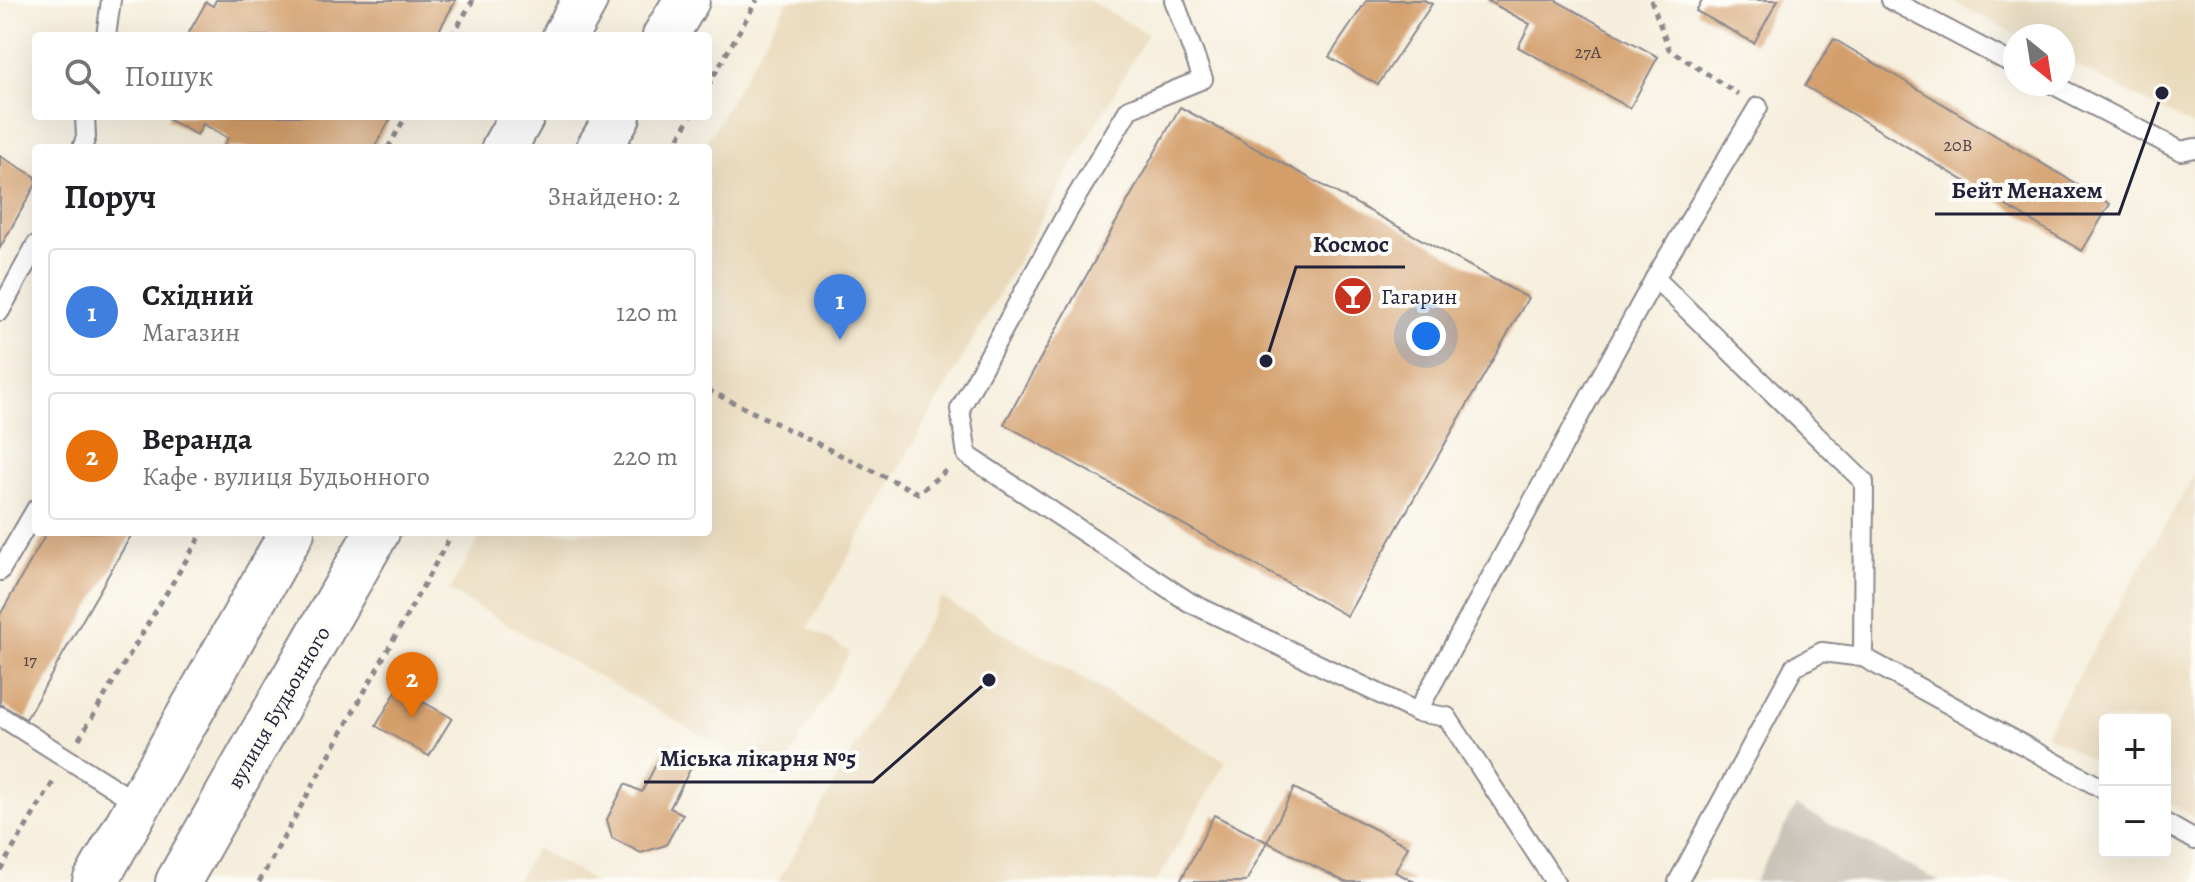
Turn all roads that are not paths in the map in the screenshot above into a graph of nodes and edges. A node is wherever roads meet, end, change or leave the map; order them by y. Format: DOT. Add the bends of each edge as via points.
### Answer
graph roads {
  1 [pos="111,0"];
  2 [pos="585,0"];
  3 [pos="687,0"];
  4 [pos="1174,0"];
  5 [pos="1891,0"];
  6 [pos="107,32"];
  7 [pos="567,32"];
  8 [pos="667,32"];
  9 [pos="2003,59"];
  10 [pos="2075,96"];
  11 [pos="1758,107"];
  12 [pos="85,120"];
  13 [pos="520,120"];
  14 [pos="616,120"];
  15 [pos="83,144"];
  16 [pos="506,144"];
  17 [pos="601,144"];
  18 [pos="2195,148"];
  19 [pos="32,252"];
  20 [pos="1655,278"];
  21 [pos="0,311"];
  22 [pos="32,516"];
  23 [pos="290,536"];
  24 [pos="375,536"];
  25 [pos="0,571"];
  26 [pos="1863,657"];
  27 [pos="1417,712"];
  28 [pos="0,716"];
  29 [pos="2099,787"];
  30 [pos="139,804"];
  31 [pos="2171,826"];
  32 [pos="2195,840"];
  33 [pos="95,882"];
  34 [pos="178,882"];
  35 [pos="1555,882"];
  36 [pos="1678,882"];
  1 -- 6 [label="lane"];
  2 -- 7 [label="main road"];
  3 -- 8 [label="main road"];
  4 -- 27 [label="lane" via="1203,79 1129,109 960,409 967,455 1189,602"];
  5 -- 9 [label="lane"];
  10 -- 18 [label="lane" via="2181,151"];
  11 -- 20 [label="lane"];
  12 -- 15 [label="lane"];
  13 -- 16 [label="main road"];
  14 -- 17 [label="main road"];
  19 -- 21 [label="lane"];
  20 -- 26 [label="lane" via="1864,482"];
  20 -- 27 [label="lane"];
  22 -- 25 [label="lane"];
  23 -- 30 [label="main road"];
  24 -- 34 [label="main road, вулиця Будьонного"];
  26 -- 29 [label="lane"];
  26 -- 36 [label="lane" via="1822,652 1794,667"];
  27 -- 35 [label="lane" via="1447,717"];
  28 -- 30 [label="lane"];
  30 -- 33 [label="main road"];
  31 -- 32 [label="lane"];
}
